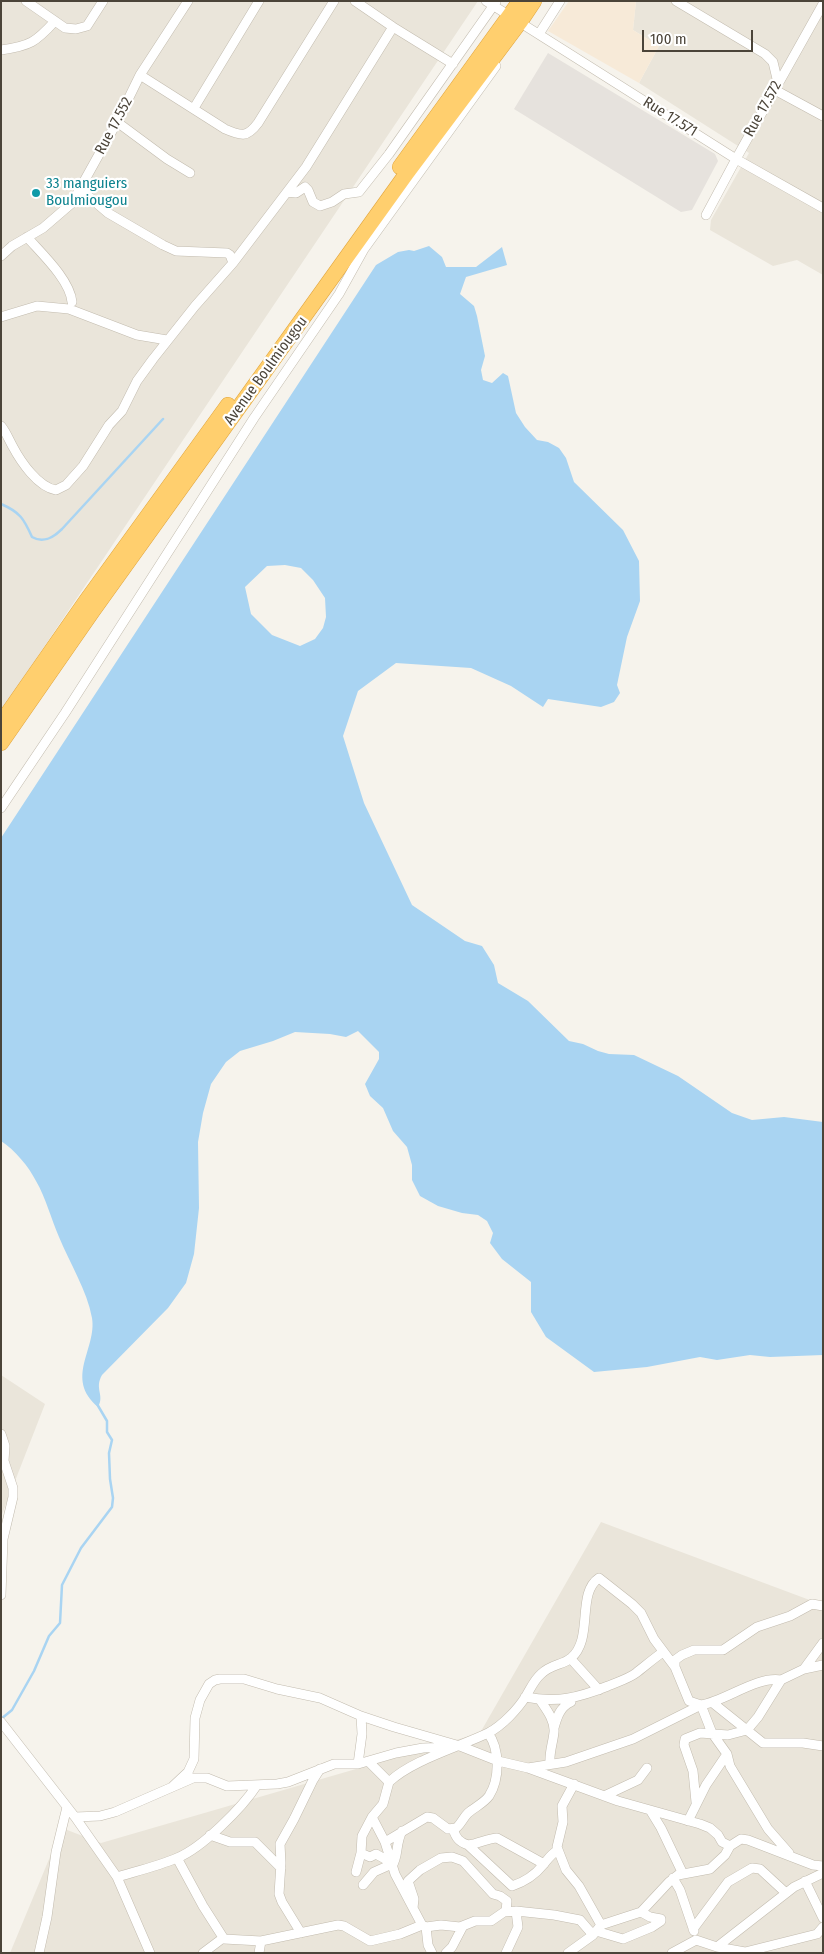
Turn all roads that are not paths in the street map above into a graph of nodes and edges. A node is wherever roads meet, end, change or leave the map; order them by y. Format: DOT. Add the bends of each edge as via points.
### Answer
graph roads {
  1 [pos="26,1"];
  2 [pos="104,1"];
  3 [pos="188,1"];
  4 [pos="259,1"];
  5 [pos="334,1"];
  6 [pos="355,1"];
  7 [pos="520,1"];
  8 [pos="534,1"];
  9 [pos="560,1"];
  10 [pos="676,1"];
  11 [pos="492,3"];
  12 [pos="823,4"];
  13 [pos="55,21"];
  14 [pos="519,21"];
  15 [pos="393,27"];
  16 [pos="539,34"];
  17 [pos="1,50"];
  18 [pos="453,64"];
  19 [pos="140,75"];
  20 [pos="777,86"];
  21 [pos="194,108"];
  22 [pos="823,116"];
  23 [pos="117,122"];
  24 [pos="736,159"];
  25 [pos="190,173"];
  26 [pos="80,189"];
  27 [pos="287,192"];
  28 [pos="823,208"];
  29 [pos="706,215"];
  30 [pos="27,237"];
  31 [pos="1,256"];
  32 [pos="233,263"];
  33 [pos="73,308"];
  34 [pos="1,317"];
  35 [pos="167,340"];
  36 [pos="1,426"];
  37 [pos="1,723"];
  38 [pos="1,743"];
  39 [pos="1,808"];
  40 [pos="1,1434"];
  41 [pos="5,1513"];
  42 [pos="1,1595"];
  43 [pos="823,1606"];
  44 [pos="822,1643"];
  45 [pos="823,1648"];
  46 [pos="663,1652"];
  47 [pos="570,1659"];
  48 [pos="823,1665"];
  49 [pos="674,1667"];
  50 [pos="804,1669"];
  51 [pos="781,1680"];
  52 [pos="599,1690"];
  53 [pos="525,1697"];
  54 [pos="540,1700"];
  55 [pos="571,1702"];
  56 [pos="712,1703"];
  57 [pos="701,1705"];
  58 [pos="361,1716"];
  59 [pos="1,1722"];
  60 [pos="554,1728"];
  61 [pos="747,1730"];
  62 [pos="488,1733"];
  63 [pos="712,1733"];
  64 [pos="460,1746"];
  65 [pos="823,1746"];
  66 [pos="727,1754"];
  67 [pos="368,1761"];
  68 [pos="498,1761"];
  69 [pos="358,1764"];
  70 [pos="550,1764"];
  71 [pos="528,1768"];
  72 [pos="647,1768"];
  73 [pos="320,1769"];
  74 [pos="389,1782"];
  75 [pos="574,1784"];
  76 [pos="257,1785"];
  77 [pos="173,1786"];
  78 [pos="604,1796"];
  79 [pos="696,1802"];
  80 [pos="67,1807"];
  81 [pos="650,1810"];
  82 [pos="75,1817"];
  83 [pos="372,1817"];
  84 [pos="688,1821"];
  85 [pos="453,1828"];
  86 [pos="402,1831"];
  87 [pos="210,1835"];
  88 [pos="385,1842"];
  89 [pos="468,1845"];
  90 [pos="730,1846"];
  91 [pos="558,1850"];
  92 [pos="361,1853"];
  93 [pos="791,1855"];
  94 [pos="177,1858"];
  95 [pos="544,1864"];
  96 [pos="392,1865"];
  97 [pos="823,1866"];
  98 [pos="281,1868"];
  99 [pos="356,1872"];
  100 [pos="823,1873"];
  101 [pos="683,1874"];
  102 [pos="117,1877"];
  103 [pos="673,1878"];
  104 [pos="805,1881"];
  105 [pos="363,1885"];
  106 [pos="786,1893"];
  107 [pos="413,1908"];
  108 [pos="511,1911"];
  109 [pos="641,1912"];
  110 [pos="823,1918"];
  111 [pos="464,1926"];
  112 [pos="420,1927"];
  113 [pos="823,1927"];
  114 [pos="693,1929"];
  115 [pos="596,1930"];
  116 [pos="301,1933"];
  117 [pos="223,1938"];
  118 [pos="696,1940"];
  119 [pos="261,1941"];
  120 [pos="716,1947"];
  121 [pos="430,1949"];
  122 [pos="39,1953"];
  123 [pos="150,1953"];
  124 [pos="203,1953"];
  125 [pos="259,1953"];
  126 [pos="446,1953"];
  127 [pos="506,1953"];
  128 [pos="568,1953"];
  129 [pos="672,1953"];
  1 -- 13 [label="street"];
  2 -- 13 [label="street" via="84,28 66,28"];
  3 -- 19 [label="street, Rue 17.552"];
  4 -- 21 [label="street"];
  5 -- 21 [label="street" via="250,132 240,135"];
  6 -- 15 [label="street"];
  7 -- 14 [label="highway, Avenue Boulmiougou"];
  8 -- 14 [label="highway, Avenue Boulmiougou"];
  9 -- 16 [label="street"];
  10 -- 20 [label="street" via="765,54 773,62"];
  11 -- 14 [label="street, Rue 17.571"];
  11 -- 18 [label="street"];
  12 -- 20 [label="street, Rue 17.572"];
  13 -- 17 [label="street" via="34,42"];
  14 -- 16 [label="street, Rue 17.571"];
  14 -- 37 [label="highway, Avenue Boulmiougou" via="412,149"];
  14 -- 38 [label="highway, Avenue Boulmiougou"];
  14 -- 39 [label="street" via="510,45 364,249 339,294 254,418"];
  15 -- 18 [label="street"];
  15 -- 27 [label="street" via="306,168"];
  16 -- 24 [label="street, Rue 17.571"];
  18 -- 27 [label="street" via="359,192 344,194 320,206 313,202 305,187 296,193"];
  19 -- 21 [label="street"];
  19 -- 23 [label="street, Rue 17.552"];
  20 -- 22 [label="street"];
  20 -- 24 [label="street, Rue 17.572"];
  23 -- 25 [label="street"];
  23 -- 26 [label="street, Rue 17.552"];
  24 -- 28 [label="street, Rue 17.571"];
  24 -- 29 [label="street, Rue 17.572"];
  26 -- 30 [label="street, Rue 17.552" via="72,203"];
  26 -- 32 [label="street" via="108,213 163,246 176,251 227,253"];
  27 -- 32 [label="street"];
  30 -- 31 [label="street, Rue 17.552"];
  30 -- 33 [label="street" via="60,276 72,295"];
  32 -- 35 [label="street"];
  33 -- 34 [label="street" via="37,306"];
  33 -- 35 [label="street" via="136,335"];
  35 -- 36 [label="street" via="137,381 122,411 109,425 83,466 63,487 56,490 39,482 14,450"];
  40 -- 41 [label="street" via="5,1446 4,1461 13,1488 13,1497"];
  41 -- 42 [label="street"];
  43 -- 49 [label="street" via="812,1604 783,1619 757,1627 723,1650 700,1649 682,1655 675,1660"];
  44 -- 45 [label="street"];
  44 -- 50 [label="street"];
  46 -- 47 [label="street" via="638,1610 599,1578 588,1596 583,1636"];
  46 -- 49 [label="street"];
  46 -- 52 [label="street" via="633,1675"];
  47 -- 52 [label="street"];
  47 -- 53 [label="street" via="547,1669 535,1680"];
  48 -- 50 [label="street"];
  49 -- 57 [label="street" via="688,1701"];
  50 -- 51 [label="street"];
  51 -- 56 [label="street" via="770,1679 752,1685"];
  51 -- 61 [label="street"];
  52 -- 54 [label="street" via="566,1700"];
  53 -- 54 [label="street"];
  53 -- 62 [label="street"];
  54 -- 60 [label="street"];
  55 -- 60 [label="street" via="557,1716"];
  56 -- 57 [label="street"];
  56 -- 61 [label="street"];
  57 -- 63 [label="street"];
  57 -- 70 [label="street" via="633,1739 566,1762"];
  58 -- 64 [label="street"];
  58 -- 69 [label="street"];
  58 -- 77 [label="street" via="320,1698 277,1690 254,1681 237,1678 215,1680 209,1684 198,1708 194,1759 188,1772"];
  59 -- 80 [label="street"];
  60 -- 70 [label="street"];
  61 -- 63 [label="street" via="728,1735"];
  61 -- 65 [label="street" via="763,1742"];
  62 -- 64 [label="street"];
  62 -- 68 [label="street"];
  63 -- 66 [label="street"];
  63 -- 79 [label="street" via="700,1733 685,1739"];
  64 -- 67 [label="street" via="423,1748"];
  64 -- 68 [label="street"];
  64 -- 74 [label="street" via="410,1767"];
  66 -- 79 [label="street"];
  66 -- 93 [label="street" via="730,1766 768,1829"];
  67 -- 69 [label="street"];
  67 -- 74 [label="street"];
  68 -- 71 [label="street"];
  68 -- 85 [label="street" via="489,1796"];
  69 -- 73 [label="street" via="334,1764"];
  70 -- 71 [label="street"];
  71 -- 75 [label="street"];
  72 -- 78 [label="street" via="638,1780"];
  73 -- 76 [label="street" via="288,1782"];
  73 -- 98 [label="street" via="280,1844"];
  74 -- 83 [label="street" via="383,1804"];
  75 -- 78 [label="street"];
  75 -- 91 [label="street" via="562,1806"];
  76 -- 77 [label="street" via="223,1786 201,1777"];
  76 -- 87 [label="street"];
  77 -- 82 [label="street" via="115,1812"];
  78 -- 81 [label="street"];
  79 -- 84 [label="street"];
  80 -- 82 [label="street"];
  80 -- 122 [label="street"];
  81 -- 84 [label="street"];
  81 -- 101 [label="street"];
  82 -- 102 [label="street"];
  83 -- 88 [label="street"];
  83 -- 92 [label="street" via="362,1836"];
  84 -- 90 [label="street" via="710,1828"];
  85 -- 86 [label="street" via="448,1829 428,1817"];
  85 -- 89 [label="street" via="460,1842"];
  86 -- 88 [label="street"];
  86 -- 96 [label="street"];
  87 -- 94 [label="street"];
  87 -- 98 [label="street" via="230,1842 255,1842"];
  88 -- 96 [label="street"];
  89 -- 95 [label="street" via="497,1838"];
  89 -- 95 [label="street" via="512,1886 522,1883"];
  90 -- 93 [label="street" via="741,1839 748,1840"];
  90 -- 101 [label="street" via="710,1869"];
  91 -- 95 [label="street"];
  91 -- 115 [label="street" via="566,1870 580,1886"];
  92 -- 96 [label="street" via="370,1857 376,1854"];
  92 -- 99 [label="street"];
  93 -- 97 [label="street"];
  94 -- 102 [label="street"];
  94 -- 117 [label="street"];
  96 -- 105 [label="street" via="374,1872"];
  96 -- 107 [label="street"];
  98 -- 116 [label="street" via="279,1894"];
  100 -- 104 [label="street"];
  101 -- 103 [label="street"];
  102 -- 123 [label="street"];
  103 -- 109 [label="street"];
  103 -- 114 [label="street"];
  104 -- 106 [label="street"];
  104 -- 110 [label="street"];
  106 -- 114 [label="street" via="760,1869 752,1868 728,1882"];
  106 -- 120 [label="street"];
  107 -- 108 [label="street" via="414,1899 408,1881 441,1858 452,1857 463,1861 493,1894 507,1902"];
  107 -- 112 [label="street"];
  108 -- 111 [label="street" via="491,1921 475,1921"];
  108 -- 115 [label="street" via="580,1920"];
  108 -- 127 [label="street" via="518,1927"];
  109 -- 115 [label="street"];
  109 -- 115 [label="street" via="661,1921 624,1939"];
  111 -- 112 [label="street"];
  111 -- 126 [label="street"];
  112 -- 116 [label="street" via="370,1940 344,1926"];
  112 -- 121 [label="street"];
  113 -- 120 [label="street" via="817,1934 745,1952"];
  114 -- 118 [label="street"];
  115 -- 128 [label="street"];
  116 -- 119 [label="street"];
  117 -- 119 [label="street"];
  117 -- 124 [label="street"];
  118 -- 120 [label="street"];
  118 -- 129 [label="street"];
  119 -- 125 [label="street"];
}
